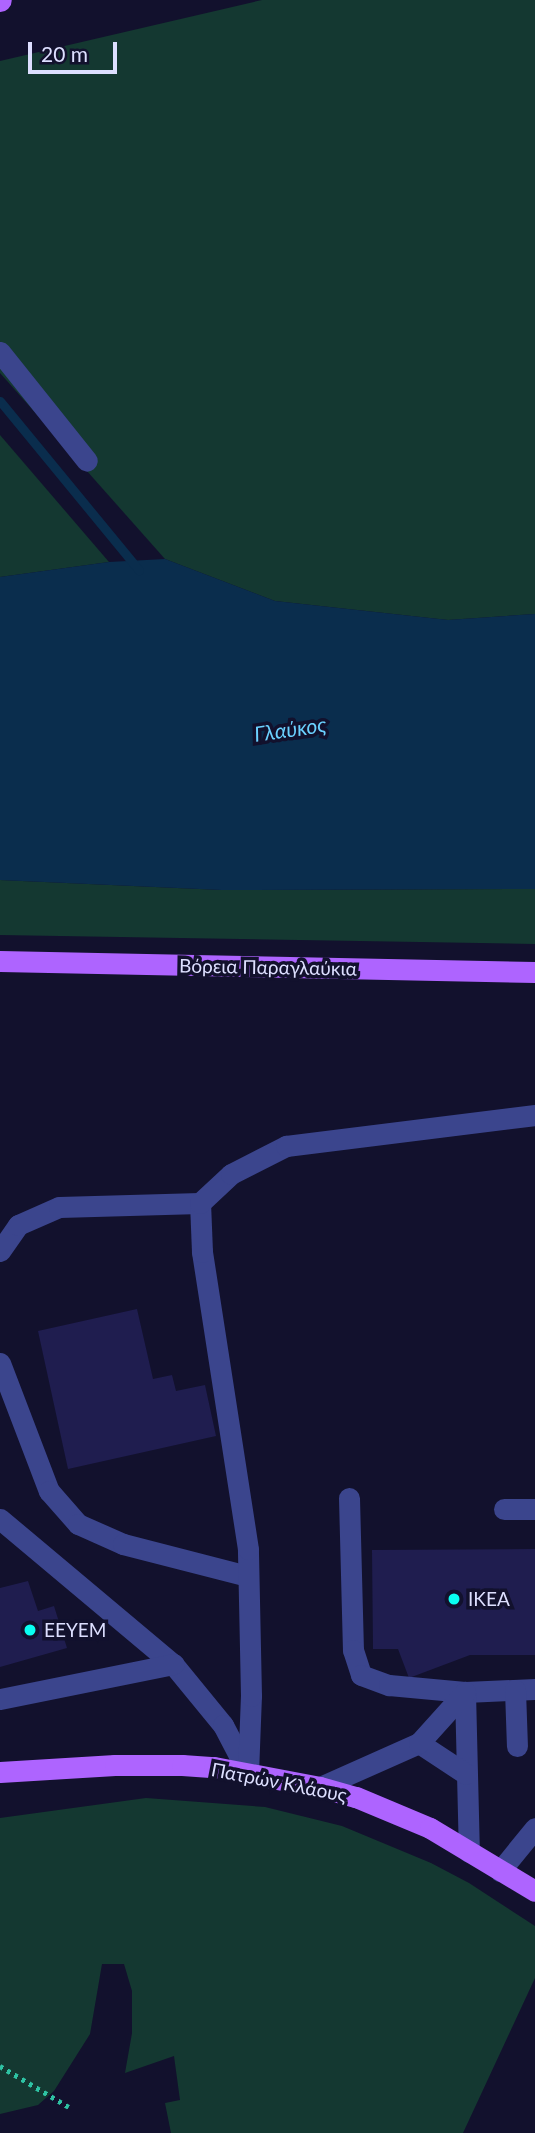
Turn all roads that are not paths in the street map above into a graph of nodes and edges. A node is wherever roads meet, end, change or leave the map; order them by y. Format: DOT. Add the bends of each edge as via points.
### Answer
graph roads {
  1 [pos="0,352"];
  2 [pos="87,461"];
  3 [pos="0,961"];
  4 [pos="535,972"];
  5 [pos="535,1115"];
  6 [pos="200,1203"];
  7 [pos="0,1251"];
  8 [pos="0,1363"];
  9 [pos="349,1498"];
  10 [pos="504,1509"];
  11 [pos="535,1509"];
  12 [pos="0,1519"];
  13 [pos="248,1577"];
  14 [pos="173,1664"];
  15 [pos="525,1689"];
  16 [pos="465,1692"];
  17 [pos="0,1699"];
  18 [pos="419,1743"];
  19 [pos="517,1746"];
  20 [pos="0,1772"];
  21 [pos="248,1773"];
  22 [pos="466,1774"];
  23 [pos="320,1787"];
  24 [pos="535,1828"];
  25 [pos="469,1852"];
  26 [pos="500,1871"];
  27 [pos="535,1891"];
  1 -- 2 [label="street"];
  3 -- 4 [label="main road, Βόρεια Παραγλαύκια"];
  5 -- 6 [label="street" via="286,1146 231,1174"];
  6 -- 7 [label="street" via="59,1207 18,1225"];
  6 -- 13 [label="street" via="202,1252 248,1549"];
  8 -- 13 [label="street" via="49,1491 78,1524 123,1544"];
  9 -- 16 [label="street" via="353,1650 361,1675 389,1685"];
  10 -- 11 [label="street"];
  12 -- 14 [label="street"];
  13 -- 21 [label="street"];
  14 -- 17 [label="street"];
  14 -- 21 [label="street" via="223,1725"];
  15 -- 16 [label="street"];
  15 -- 19 [label="street"];
  16 -- 18 [label="street"];
  16 -- 22 [label="street"];
  18 -- 22 [label="street"];
  18 -- 23 [label="street"];
  20 -- 21 [label="main road, Πατρών Κλάους" via="147,1765"];
  21 -- 23 [label="main road, Πατρών Κλάους"];
  22 -- 25 [label="street"];
  23 -- 25 [label="main road, Πατρών Κλάους" via="387,1809"];
  24 -- 26 [label="street"];
  25 -- 26 [label="main road, Πατρών Κλάους"];
  26 -- 27 [label="main road, Πατρών Κλάους"];
}
